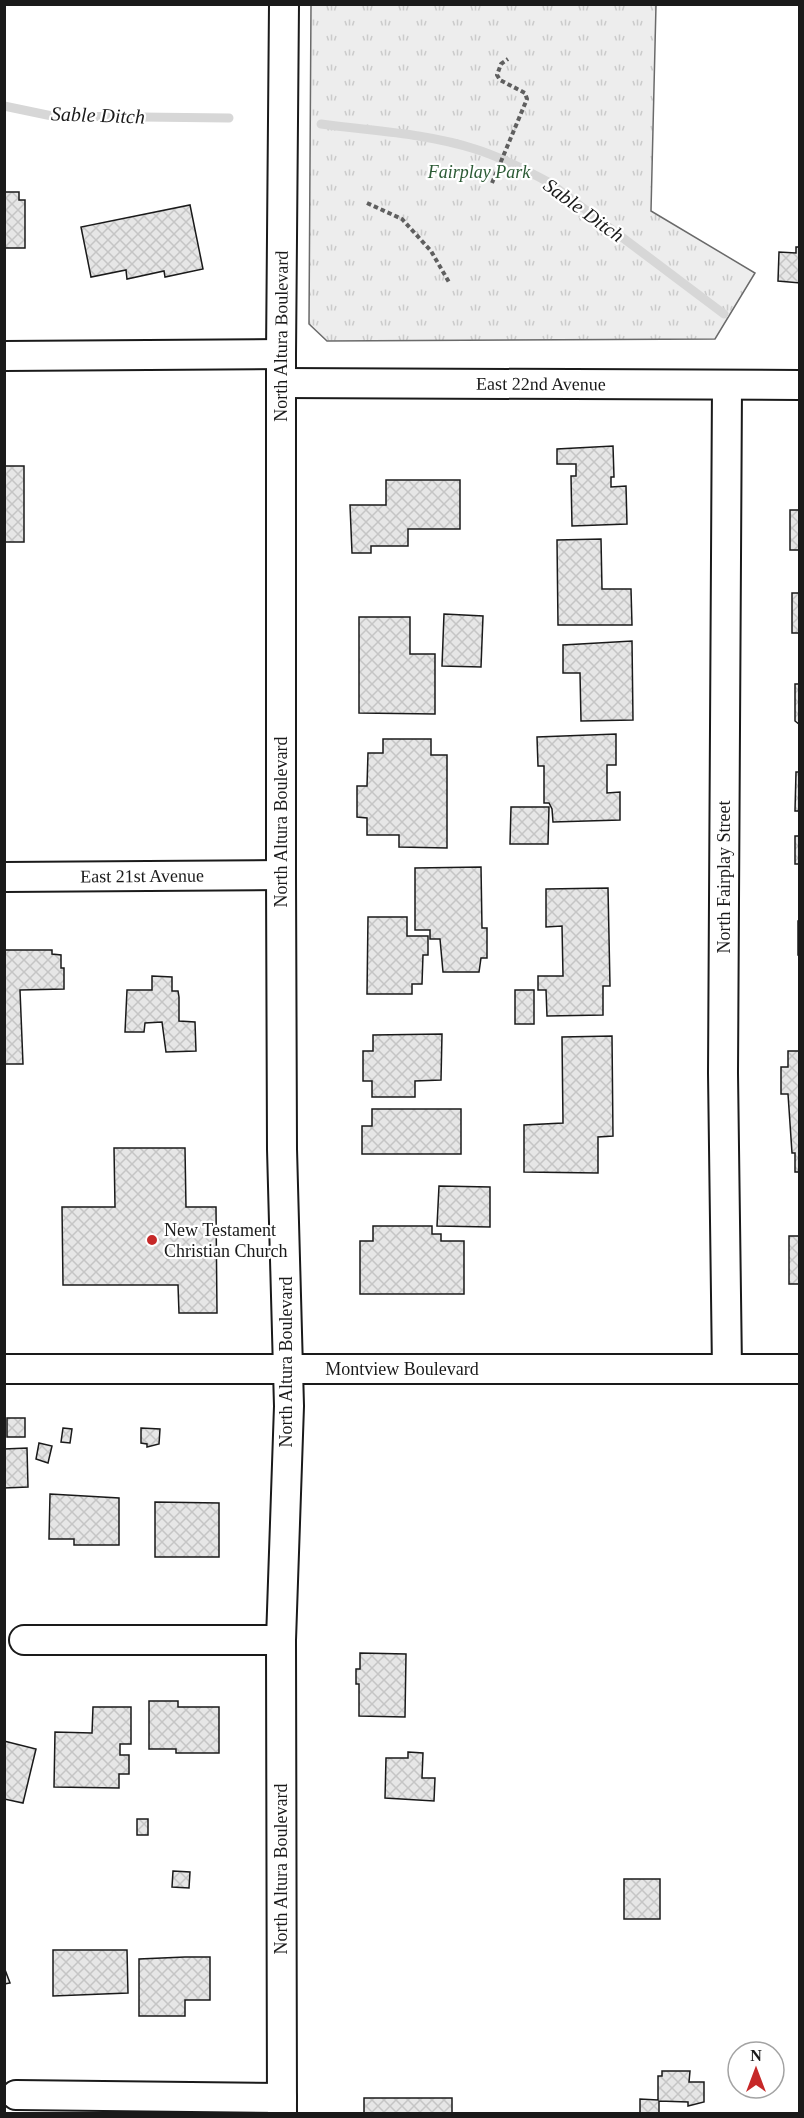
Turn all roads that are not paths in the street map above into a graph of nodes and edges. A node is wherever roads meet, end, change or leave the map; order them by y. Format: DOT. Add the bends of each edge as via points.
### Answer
graph roads {
  1 [pos="284,4"];
  2 [pos="281,354"];
  3 [pos="4,356"];
  4 [pos="283,383"];
  5 [pos="800,385"];
  6 [pos="727,386"];
  7 [pos="281,875"];
  8 [pos="4,877"];
  9 [pos="4,1369"];
  10 [pos="286,1369"];
  11 [pos="728,1369"];
  12 [pos="800,1369"];
  13 [pos="24,1640"];
  14 [pos="281,1640"];
  15 [pos="16,2095"];
  16 [pos="282,2106"];
  1 -- 2 [label="street, North Altura Boulevard"];
  2 -- 3 [label="street"];
  2 -- 4 [label="street, North Altura Boulevard"];
  4 -- 6 [label="street, East 22nd Avenue"];
  4 -- 7 [label="street, North Altura Boulevard"];
  5 -- 6 [label="street, East 22nd Avenue"];
  6 -- 11 [label="street, North Fairplay Street" via="723,1073"];
  7 -- 8 [label="street, East 21st Avenue"];
  7 -- 10 [label="street, North Altura Boulevard"];
  9 -- 10 [label="street, Montview Boulevard"];
  10 -- 11 [label="street, Montview Boulevard"];
  10 -- 14 [label="street, North Altura Boulevard" via="289,1406"];
  11 -- 12 [label="street, Montview Boulevard"];
  13 -- 14 [label="street"];
  14 -- 16 [label="street, North Altura Boulevard"];
  15 -- 16 [label="street, North Altura Boulevard"];
}
